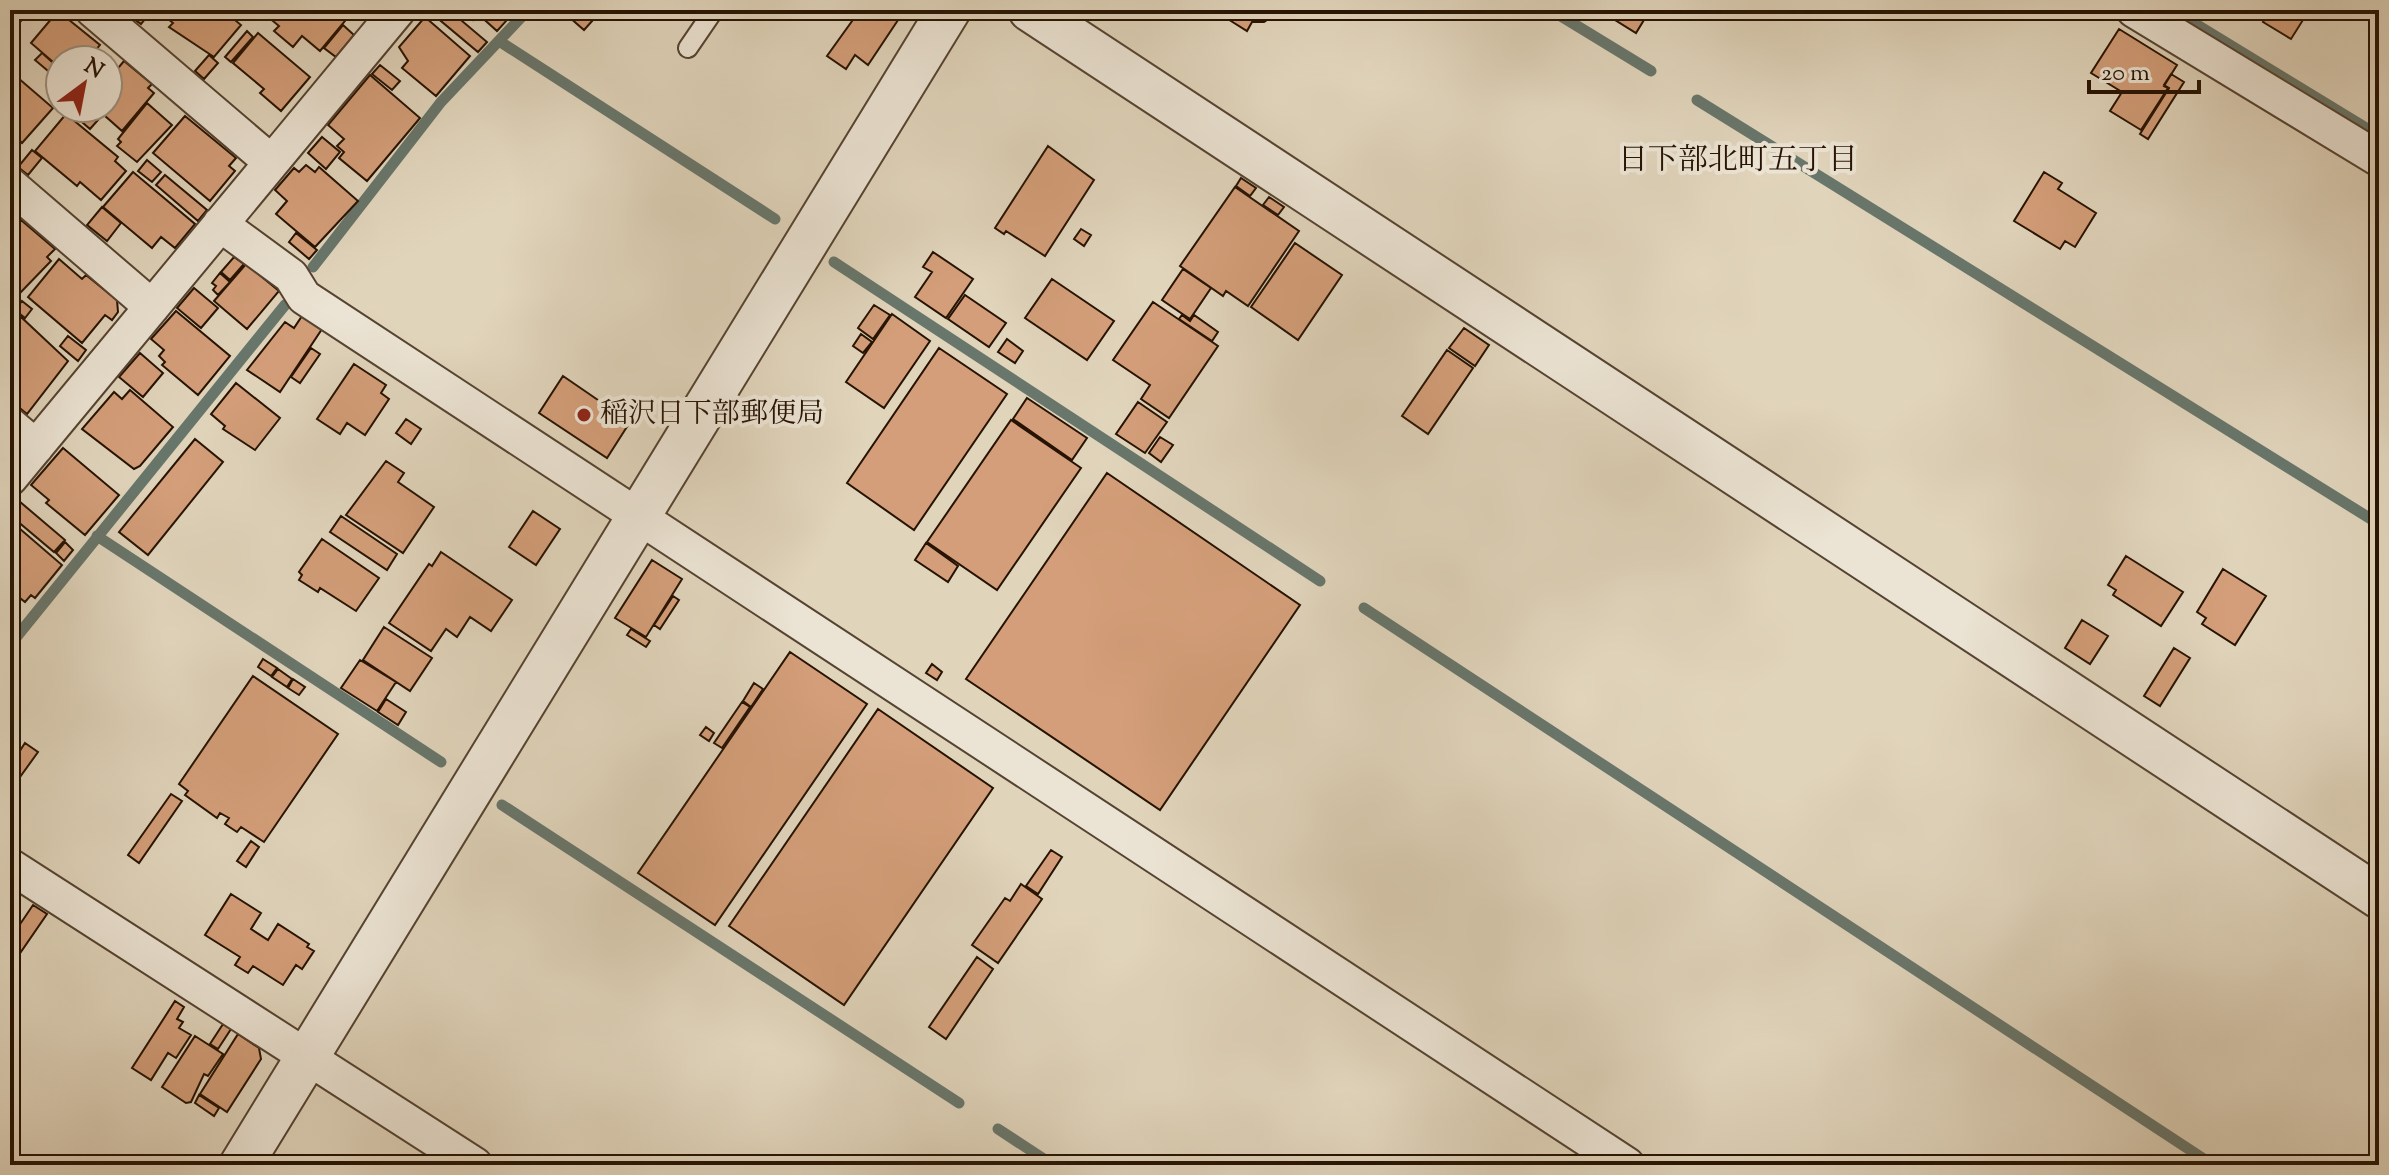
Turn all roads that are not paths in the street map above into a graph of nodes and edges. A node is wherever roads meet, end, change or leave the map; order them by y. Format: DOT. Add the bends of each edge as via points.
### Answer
graph roads {
  1 [pos="93,10"];
  2 [pos="714,10"];
  3 [pos="949,10"];
  4 [pos="1030,10"];
  5 [pos="2134,10"];
  6 [pos="386,14"];
  7 [pos="2169,19"];
  8 [pos="688,48"];
  9 [pos="2379,159"];
  10 [pos="271,162"];
  11 [pos="10,185"];
  12 [pos="220,224"];
  13 [pos="152,307"];
  14 [pos="10,425"];
  15 [pos="36,447"];
  16 [pos="10,478"];
  17 [pos="638,515"];
  18 [pos="10,866"];
  19 [pos="2379,897"];
  20 [pos="308,1056"];
  21 [pos="241,1165"];
  22 [pos="475,1165"];
  23 [pos="1627,1165"];
  1 -- 10 [label="street"];
  2 -- 8 [label="lane"];
  3 -- 17 [label="street"];
  4 -- 19 [label="street"];
  5 -- 7 [label="street"];
  6 -- 10 [label="street"];
  7 -- 9 [label="street"];
  10 -- 12 [label="street"];
  11 -- 13 [label="street"];
  12 -- 13 [label="street"];
  12 -- 17 [label="street" via="291,276 304,297"];
  13 -- 15 [label="street"];
  14 -- 15 [label="street"];
  15 -- 16 [label="street"];
  17 -- 20 [label="street"];
  17 -- 23 [label="street"];
  18 -- 20 [label="street"];
  20 -- 21 [label="street"];
  20 -- 22 [label="street"];
}
